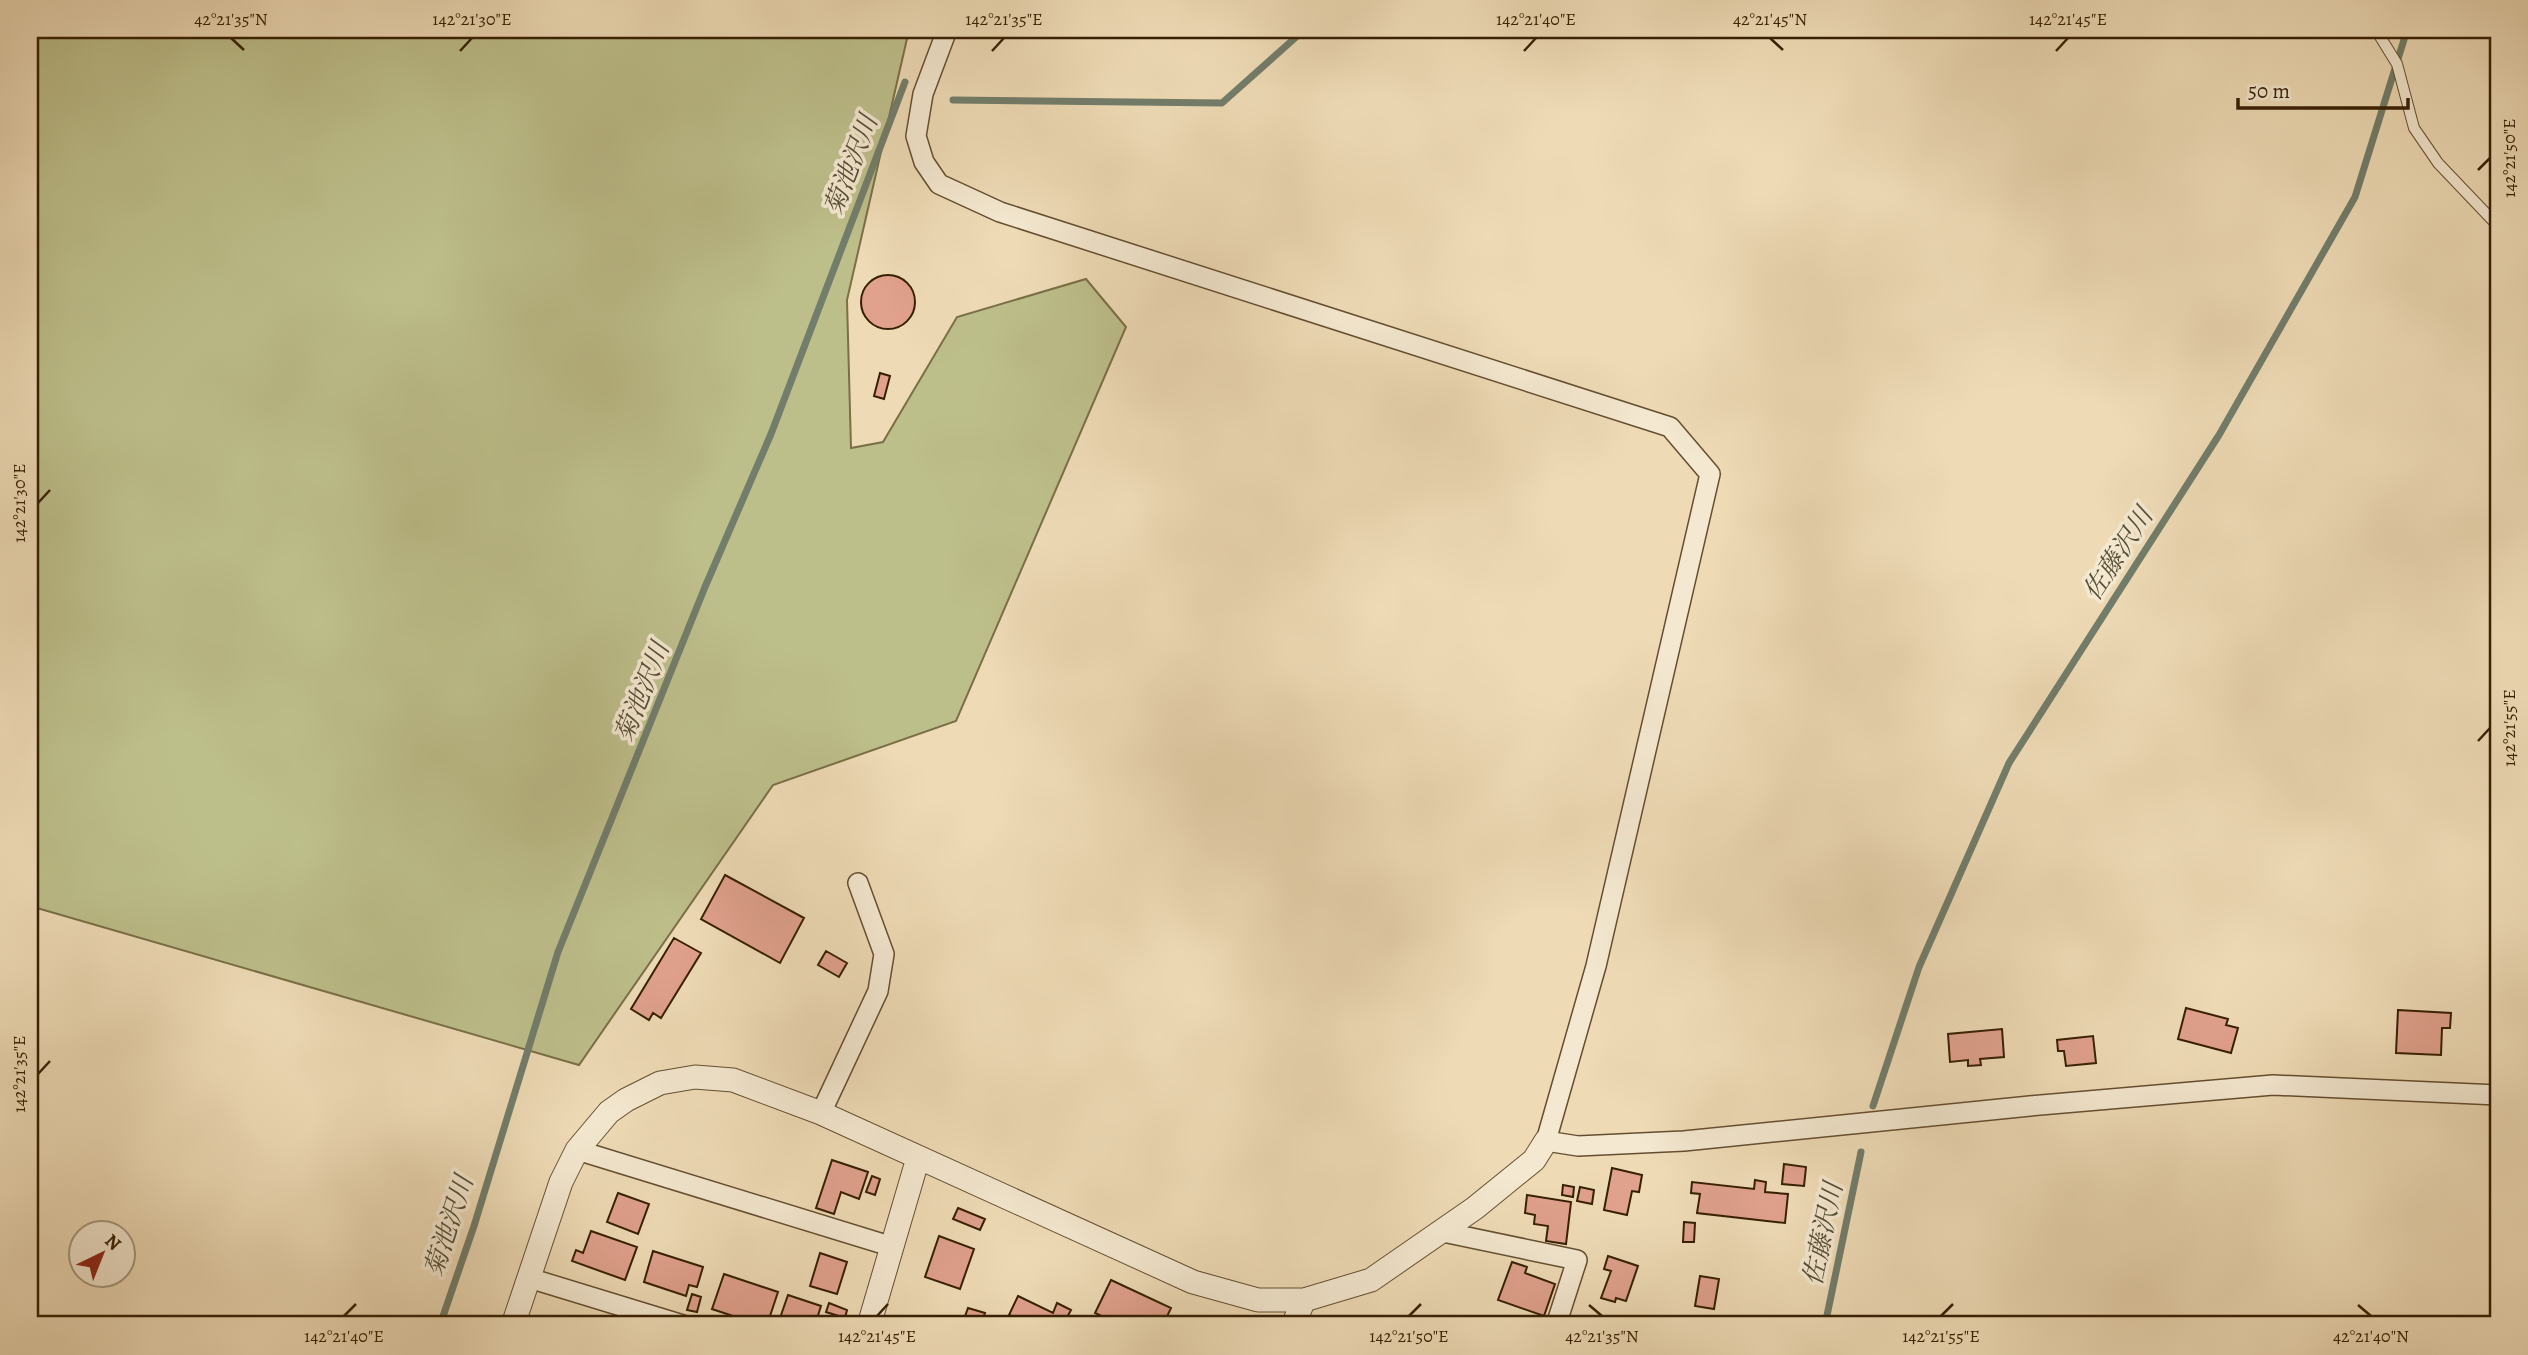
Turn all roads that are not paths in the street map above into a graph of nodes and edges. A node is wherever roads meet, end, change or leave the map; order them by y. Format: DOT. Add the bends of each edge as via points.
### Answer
graph roads {
  1 [pos="947,30"];
  2 [pos="2376,30"];
  3 [pos="2498,226"];
  4 [pos="858,883"];
  5 [pos="2498,1095"];
  6 [pos="821,1113"];
  7 [pos="1546,1141"];
  8 [pos="577,1150"];
  9 [pos="918,1158"];
  10 [pos="1443,1232"];
  11 [pos="893,1247"];
  12 [pos="529,1278"];
  13 [pos="1304,1300"];
  14 [pos="513,1325"];
  15 [pos="683,1325"];
  16 [pos="869,1325"];
  17 [pos="1293,1325"];
  18 [pos="1556,1325"];
  1 -- 7 [label="street" via="923,94 916,136 924,162 939,184 1013,216 1670,427 1710,474 1596,966"];
  2 -- 3 [label="lane" via="2397,64 2414,128 2438,163"];
  4 -- 6 [label="street" via="884,954 878,991"];
  5 -- 7 [label="street" via="2273,1085 1684,1141 1578,1146"];
  6 -- 8 [label="street" via="733,1080 677,1079 660,1083 609,1112"];
  6 -- 9 [label="street"];
  7 -- 10 [label="street" via="1534,1160"];
  8 -- 11 [label="street"];
  8 -- 12 [label="street" via="561,1182"];
  9 -- 11 [label="street"];
  9 -- 13 [label="street" via="1193,1282 1258,1300"];
  10 -- 13 [label="street" via="1371,1280"];
  10 -- 18 [label="street" via="1577,1260"];
  11 -- 16 [label="street"];
  12 -- 14 [label="street"];
  12 -- 15 [label="street"];
  13 -- 17 [label="street"];
}
